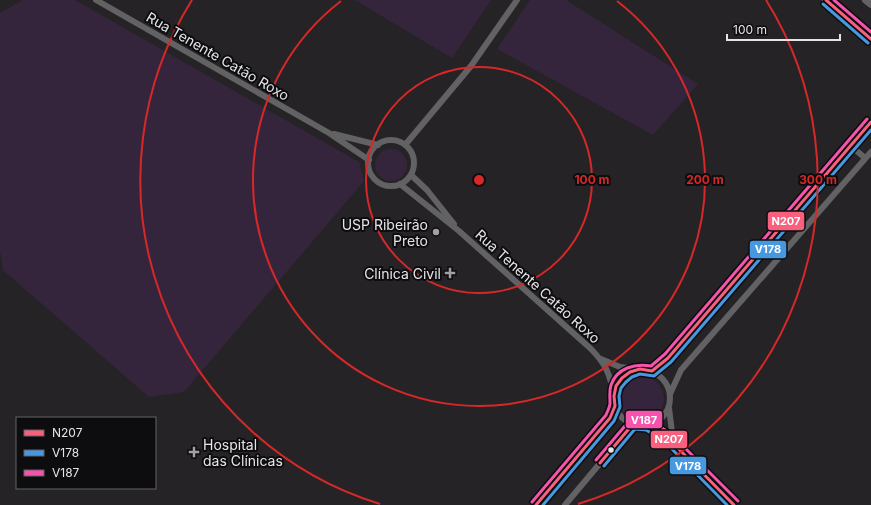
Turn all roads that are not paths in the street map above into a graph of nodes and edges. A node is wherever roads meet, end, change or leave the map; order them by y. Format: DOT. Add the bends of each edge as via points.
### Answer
graph roads {
  1 [pos="96,0"];
  2 [pos="517,0"];
  3 [pos="826,0"];
  4 [pos="866,0"];
  5 [pos="871,4"];
  6 [pos="871,38"];
  7 [pos="871,122"];
  8 [pos="329,133"];
  9 [pos="378,145"];
  10 [pos="405,145"];
  11 [pos="851,146"];
  12 [pos="871,152"];
  13 [pos="865,158"];
  14 [pos="369,160"];
  15 [pos="411,175"];
  16 [pos="400,184"];
  17 [pos="459,231"];
  18 [pos="601,359"];
  19 [pos="640,369"];
  20 [pos="652,371"];
  21 [pos="670,394"];
  22 [pos="614,396"];
  23 [pos="615,406"];
  24 [pos="669,408"];
  25 [pos="633,424"];
  26 [pos="648,425"];
  27 [pos="685,454"];
  28 [pos="536,505"];
  29 [pos="565,505"];
  30 [pos="734,505"];
  1 -- 8 [label="street, Rua Tenente Catão Roxo"];
  2 -- 10 [label="street" via="471,66"];
  3 -- 6 [label="street"];
  4 -- 5 [label="street"];
  7 -- 11 [label="street"];
  8 -- 9 [label="street, Rua Tenente Catão Roxo"];
  8 -- 14 [label="street, Rua Tenente Catão Roxo"];
  9 -- 10 [label="street" via="391,140"];
  9 -- 14 [label="street"];
  10 -- 15 [label="street" via="414,158"];
  11 -- 13 [label="street"];
  11 -- 20 [label="street" via="668,358"];
  12 -- 13 [label="street"];
  13 -- 21 [label="street" via="681,370"];
  14 -- 16 [label="street" via="370,172 378,181 388,186"];
  15 -- 16 [label="street"];
  15 -- 17 [label="street, Rua Tenente Catão Roxo" via="427,190"];
  16 -- 17 [label="street, Rua Tenente Catão Roxo"];
  17 -- 18 [label="street, Rua Tenente Catão Roxo"];
  18 -- 19 [label="street, Rua Tenente Catão Roxo" via="620,367"];
  18 -- 22 [label="street, Rua Tenente Catão Roxo"];
  19 -- 20 [label="street"];
  19 -- 22 [label="street" via="622,378 616,386"];
  20 -- 21 [label="street" via="661,376"];
  21 -- 24 [label="street"];
  22 -- 23 [label="street"];
  23 -- 25 [label="street" via="619,414"];
  23 -- 28 [label="street" via="610,418"];
  24 -- 26 [label="street" via="657,422"];
  24 -- 27 [label="street" via="672,432"];
  25 -- 26 [label="street"];
  25 -- 29 [label="street"];
  26 -- 27 [label="street" via="667,437"];
  27 -- 30 [label="street"];
}
